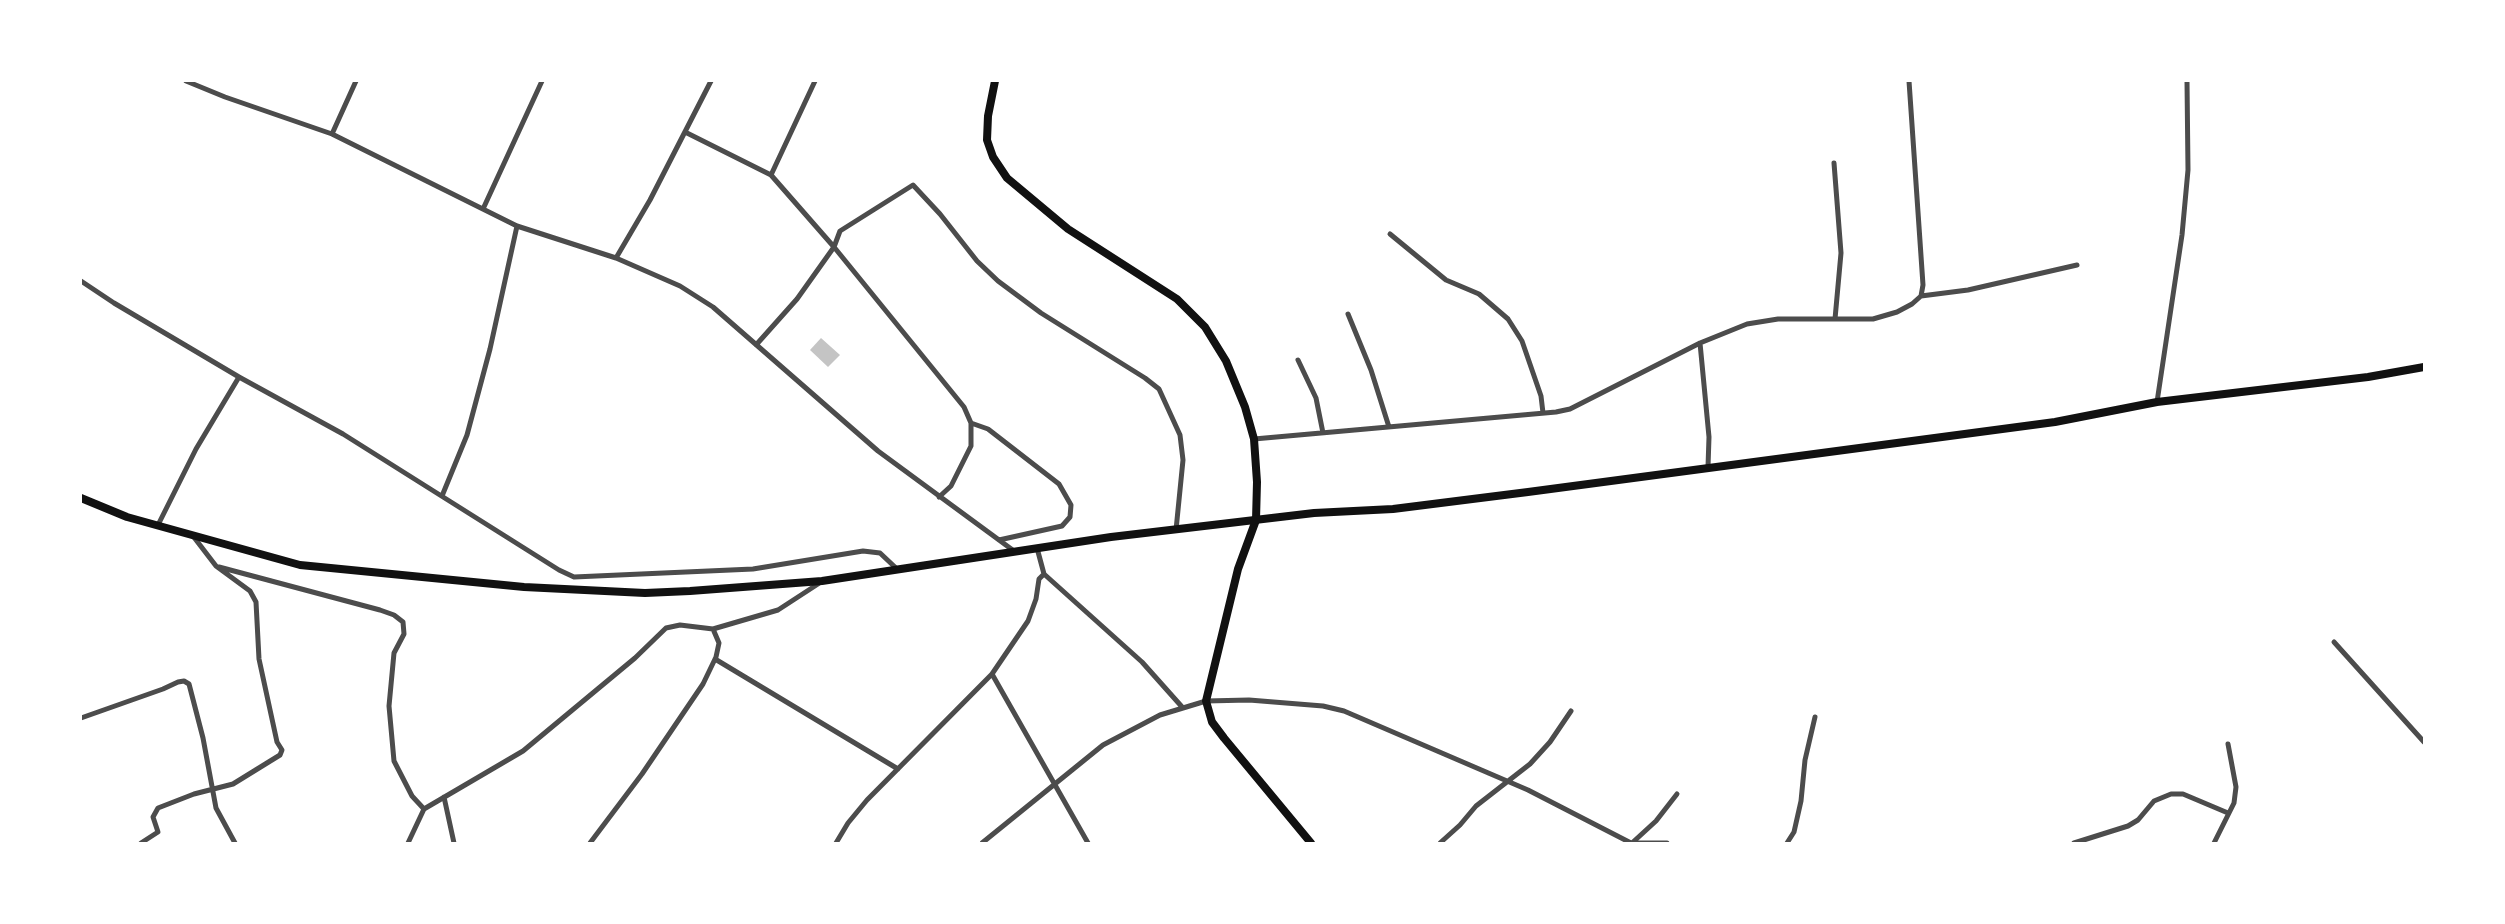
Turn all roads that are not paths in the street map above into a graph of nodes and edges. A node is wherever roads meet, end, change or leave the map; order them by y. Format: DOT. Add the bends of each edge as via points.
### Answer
graph roads {
  1 [pos="186,81"];
  2 [pos="356,81"];
  3 [pos="542,81"];
  4 [pos="711,81"];
  5 [pos="815,81"];
  6 [pos="995,81"];
  7 [pos="1909,81"];
  8 [pos="2187,81"];
  9 [pos="686,132"];
  10 [pos="332,134"];
  11 [pos="1834,163"];
  12 [pos="771,175"];
  13 [pos="483,209"];
  14 [pos="518,226"];
  15 [pos="1390,234"];
  16 [pos="834,247"];
  17 [pos="616,258"];
  18 [pos="2077,265"];
  19 [pos="81,281"];
  20 [pos="1921,296"];
  21 [pos="1348,315"];
  22 [pos="1835,319"];
  23 [pos="1700,343"];
  24 [pos="756,345"];
  25 [pos="1298,360"];
  26 [pos="2424,367"];
  27 [pos="239,377"];
  28 [pos="2157,402"];
  29 [pos="1543,413"];
  30 [pos="970,423"];
  31 [pos="1389,427"];
  32 [pos="1323,433"];
  33 [pos="1254,439"];
  34 [pos="1708,467"];
  35 [pos="442,496"];
  36 [pos="939,497"];
  37 [pos="81,498"];
  38 [pos="1256,520"];
  39 [pos="158,525"];
  40 [pos="1176,530"];
  41 [pos="192,535"];
  42 [pos="999,540"];
  43 [pos="1037,548"];
  44 [pos="1014,551"];
  45 [pos="216,566"];
  46 [pos="897,569"];
  47 [pos="1044,574"];
  48 [pos="822,581"];
  49 [pos="713,629"];
  50 [pos="2334,642"];
  51 [pos="716,659"];
  52 [pos="992,674"];
  53 [pos="1206,701"];
  54 [pos="1183,708"];
  55 [pos="1571,711"];
  56 [pos="1815,717"];
  57 [pos="81,718"];
  58 [pos="2424,742"];
  59 [pos="2228,744"];
  60 [pos="898,769"];
  61 [pos="1507,783"];
  62 [pos="1055,784"];
  63 [pos="211,791"];
  64 [pos="1677,794"];
  65 [pos="444,797"];
  66 [pos="423,809"];
  67 [pos="2228,813"];
  68 [pos="141,843"];
  69 [pos="235,843"];
  70 [pos="408,843"];
  71 [pos="454,843"];
  72 [pos="590,843"];
  73 [pos="836,843"];
  74 [pos="982,843"];
  75 [pos="1088,843"];
  76 [pos="1311,843"];
  77 [pos="1440,843"];
  78 [pos="1631,843"];
  79 [pos="1639,843"];
  80 [pos="1667,843"];
  81 [pos="1787,843"];
  82 [pos="2074,843"];
  83 [pos="2214,843"];
  1 -- 10 [label="street"];
  2 -- 10 [label="street"];
  3 -- 13 [label="street"];
  4 -- 9 [label="street"];
  5 -- 12 [label="street"];
  6 -- 33 [label="main road" via="987,140 1007,178 1068,229 1177,299 1205,327 1226,361"];
  7 -- 20 [label="street"];
  8 -- 28 [label="street" via="2188,170 2183,224"];
  9 -- 12 [label="street"];
  9 -- 17 [label="street"];
  10 -- 13 [label="street"];
  11 -- 22 [label="street" via="1841,253"];
  12 -- 16 [label="street"];
  13 -- 14 [label="street"];
  14 -- 17 [label="street"];
  14 -- 35 [label="street" via="467,435"];
  15 -- 29 [label="street" via="1446,280 1479,294 1508,319 1522,341"];
  16 -- 24 [label="street" via="797,299"];
  16 -- 30 [label="street" via="964,407"];
  16 -- 40 [label="street" via="840,231 913,185 998,281 1159,389 1180,435 1183,460"];
  17 -- 24 [label="street" via="697,296"];
  18 -- 20 [label="street" via="1968,290"];
  19 -- 27 [label="street"];
  20 -- 22 [label="street" via="1897,312 1874,319"];
  21 -- 31 [label="street"];
  22 -- 23 [label="street" via="1762,320"];
  23 -- 29 [label="street" via="1570,409"];
  23 -- 34 [label="street"];
  24 -- 36 [label="street" via="878,451"];
  25 -- 32 [label="street" via="1316,398"];
  26 -- 28 [label="main road"];
  27 -- 35 [label="street" via="343,434"];
  27 -- 39 [label="street" via="196,449"];
  28 -- 34 [label="main road" via="2055,422"];
  29 -- 31 [label="street"];
  30 -- 36 [label="street" via="971,446 951,486"];
  30 -- 42 [label="street" via="988,429 1059,484 1071,505 1070,517 1062,526"];
  31 -- 32 [label="street"];
  32 -- 33 [label="street"];
  33 -- 38 [label="main road"];
  34 -- 38 [label="main road" via="1393,509"];
  35 -- 46 [label="street" via="574,577 753,569 863,551 880,554"];
  36 -- 42 [label="street"];
  37 -- 39 [label="main road"];
  38 -- 40 [label="main road"];
  38 -- 53 [label="main road" via="1238,569"];
  39 -- 41 [label="main road"];
  40 -- 43 [label="main road"];
  41 -- 45 [label="street"];
  41 -- 48 [label="main road" via="300,565 524,587 645,593"];
  42 -- 44 [label="street"];
  43 -- 44 [label="main road"];
  43 -- 47 [label="street"];
  44 -- 46 [label="main road"];
  45 -- 63 [label="street" via="250,591 256,603 259,659 282,750 233,784"];
  45 -- 66 [label="street" via="380,610 403,622 404,634 394,653 389,706 394,761"];
  46 -- 48 [label="main road"];
  47 -- 52 [label="street" via="1039,579 1028,621"];
  47 -- 54 [label="street" via="1142,662"];
  48 -- 49 [label="street" via="778,610"];
  49 -- 51 [label="street" via="719,643"];
  49 -- 65 [label="street" via="680,625 666,628 523,751"];
  50 -- 58 [label="street"];
  51 -- 60 [label="street"];
  51 -- 72 [label="street" via="664,742"];
  52 -- 60 [label="street"];
  52 -- 62 [label="street"];
  53 -- 54 [label="street"];
  53 -- 61 [label="street" via="1323,706 1373,723"];
  53 -- 76 [label="main road" via="1212,722"];
  54 -- 62 [label="street" via="1160,715 1103,745"];
  55 -- 61 [label="street" via="1550,742"];
  56 -- 81 [label="street" via="1801,801 1794,832"];
  57 -- 63 [label="street" via="184,681 192,690"];
  59 -- 67 [label="street" via="2236,787"];
  60 -- 73 [label="street" via="854,815"];
  61 -- 77 [label="street" via="1476,806"];
  61 -- 78 [label="street"];
  62 -- 74 [label="street"];
  62 -- 75 [label="street"];
  63 -- 68 [label="street" via="158,808 153,817 158,832"];
  63 -- 69 [label="street"];
  64 -- 78 [label="street" via="1656,821"];
  65 -- 66 [label="street"];
  65 -- 71 [label="street"];
  66 -- 70 [label="street"];
  67 -- 82 [label="street" via="2183,794 2171,794 2154,801 2128,826"];
  67 -- 83 [label="street"];
  79 -- 80 [label="street"];
}
